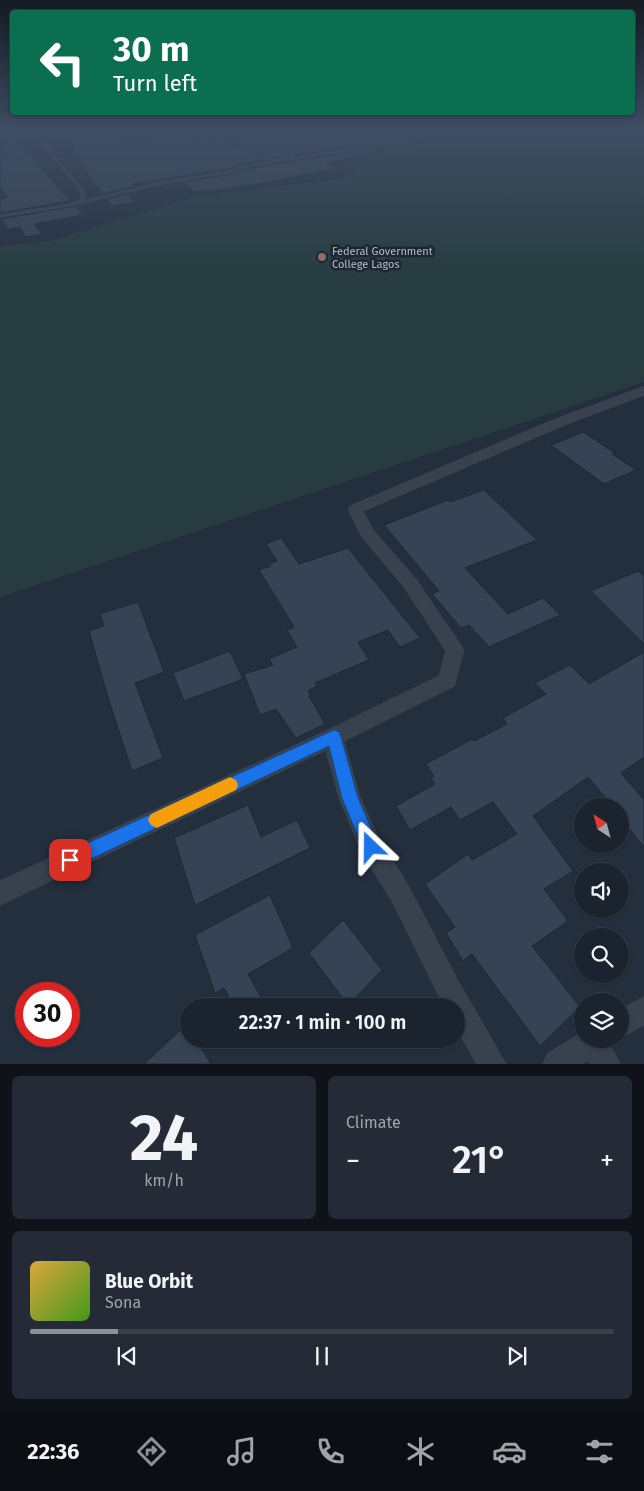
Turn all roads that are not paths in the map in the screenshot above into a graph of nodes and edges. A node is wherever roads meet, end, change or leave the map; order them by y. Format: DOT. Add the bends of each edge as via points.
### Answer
graph roads {
  1 [pos="75,182"];
  2 [pos="170,182"];
  3 [pos="83,201"];
  4 [pos="0,216"];
  5 [pos="644,391"];
  6 [pos="334,737"];
  7 [pos="0,893"];
  8 [pos="644,1010"];
  9 [pos="629,1019"];
  10 [pos="599,1048"];
  11 [pos="492,1064"];
  12 [pos="557,1064"];
  1 -- 3 [label="lane" via="84,192"];
  2 -- 3 [label="lane"];
  3 -- 4 [label="lane"];
  5 -- 6 [label="street" via="543,427 355,509 367,533 410,583 455,650 447,681"];
  6 -- 7 [label="street"];
  6 -- 11 [label="street" via="350,798 371,847"];
  8 -- 9 [label="street"];
  10 -- 12 [label="street"];
}
